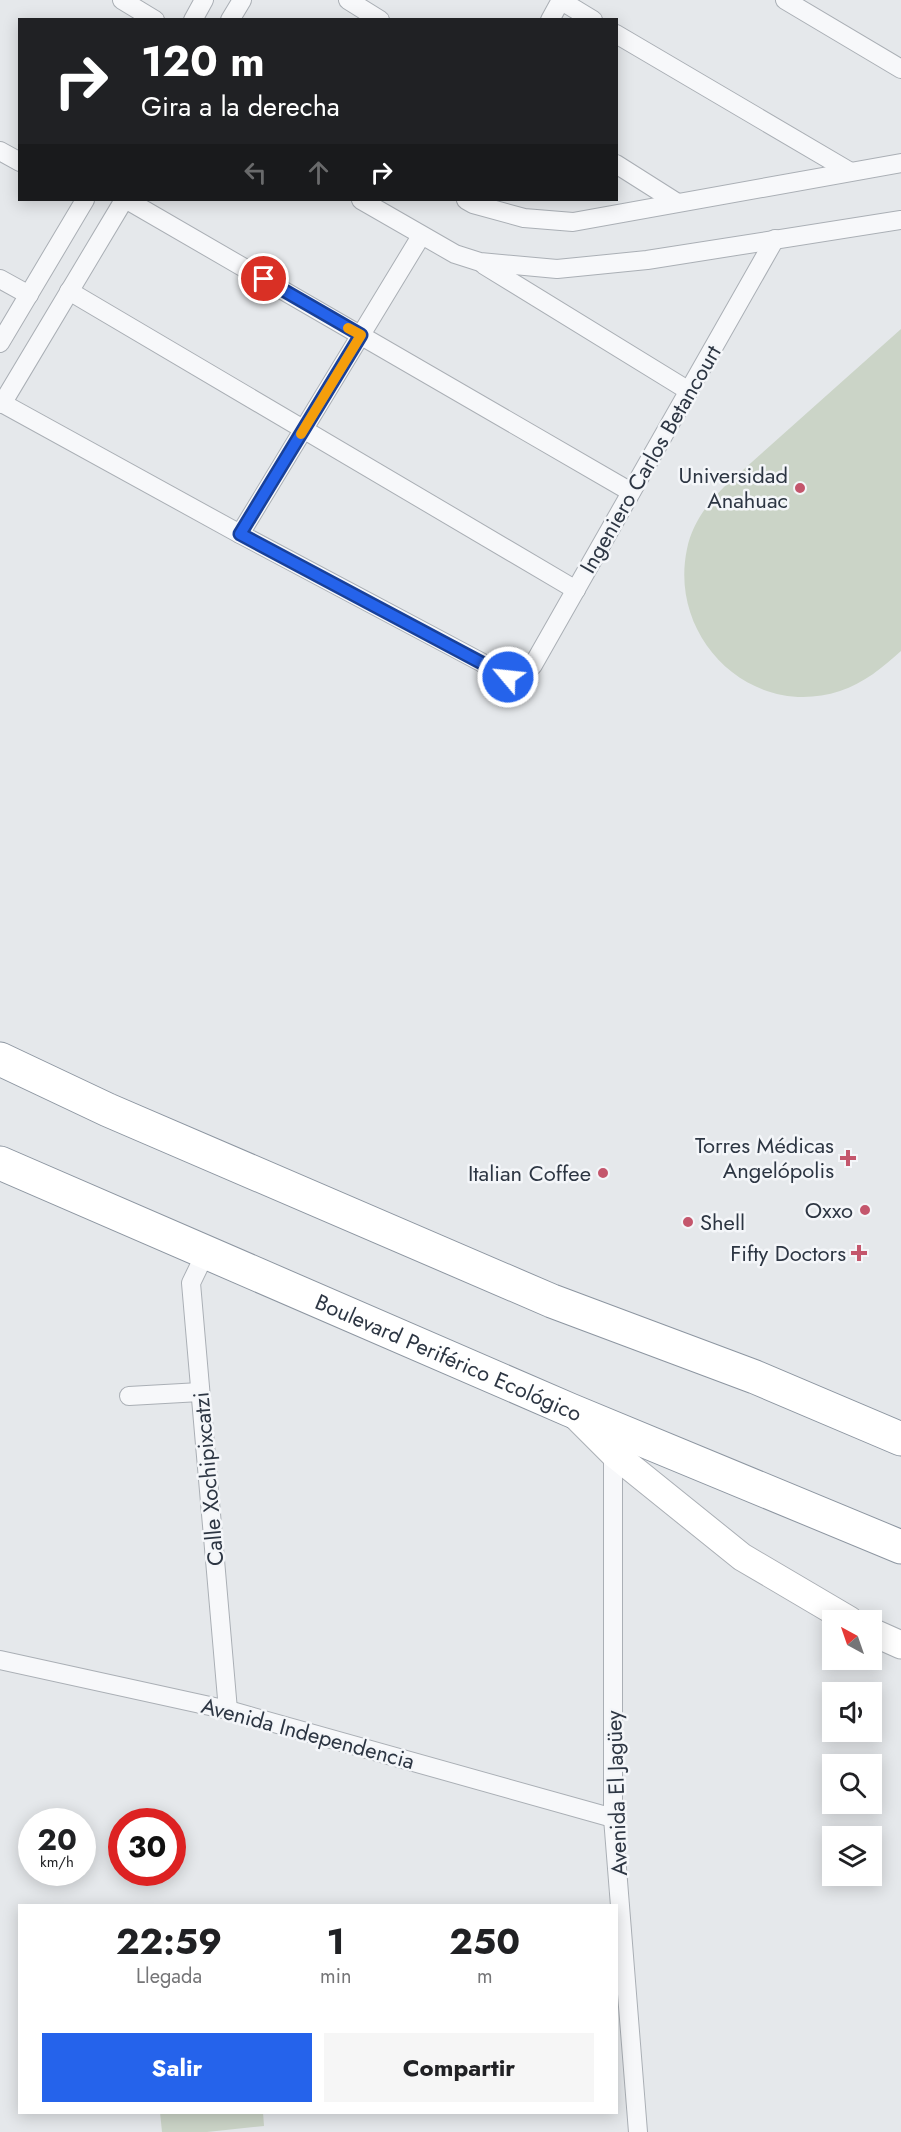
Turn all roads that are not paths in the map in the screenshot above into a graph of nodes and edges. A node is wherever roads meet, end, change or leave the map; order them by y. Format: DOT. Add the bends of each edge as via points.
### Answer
graph roads {
  1 [pos="122,0"];
  2 [pos="204,0"];
  3 [pos="242,0"];
  4 [pos="348,0"];
  5 [pos="561,0"];
  6 [pos="785,0"];
  7 [pos="151,18"];
  8 [pos="194,18"];
  9 [pos="231,18"];
  10 [pos="377,18"];
  11 [pos="551,18"];
  12 [pos="590,18"];
  13 [pos="618,34"];
  14 [pos="901,69"];
  15 [pos="0,152"];
  16 [pos="18,161"];
  17 [pos="901,163"];
  18 [pos="618,165"];
  19 [pos="849,171"];
  20 [pos="85,201"];
  21 [pos="124,201"];
  22 [pos="127,201"];
  23 [pos="363,201"];
  24 [pos="468,201"];
  25 [pos="676,202"];
  26 [pos="901,220"];
  27 [pos="422,236"];
  28 [pos="775,239"];
  29 [pos="480,262"];
  30 [pos="0,279"];
  31 [pos="69,291"];
  32 [pos="29,295"];
  33 [pos="361,335"];
  34 [pos="0,343"];
  35 [pos="688,391"];
  36 [pos="1,403"];
  37 [pos="304,429"];
  38 [pos="631,492"];
  39 [pos="240,534"];
  40 [pos="576,590"];
  41 [pos="0,1059"];
  42 [pos="0,1163"];
  43 [pos="206,1252"];
  44 [pos="200,1392"];
  45 [pos="129,1396"];
  46 [pos="570,1410"];
  47 [pos="901,1439"];
  48 [pos="613,1453"];
  49 [pos="901,1547"];
  50 [pos="832,1610"];
  51 [pos="882,1637"];
  52 [pos="901,1646"];
  53 [pos="0,1659"];
  54 [pos="228,1710"];
  55 [pos="613,1818"];
  56 [pos="638,2132"];
  1 -- 7 [label="street"];
  2 -- 8 [label="street"];
  3 -- 9 [label="street"];
  4 -- 10 [label="street"];
  5 -- 11 [label="street"];
  5 -- 12 [label="street"];
  6 -- 14 [label="street"];
  13 -- 19 [label="street"];
  15 -- 16 [label="street"];
  17 -- 19 [label="street"];
  18 -- 25 [label="street"];
  19 -- 25 [label="street"];
  20 -- 32 [label="street"];
  21 -- 31 [label="street"];
  22 -- 33 [label="street"];
  23 -- 27 [label="street"];
  24 -- 25 [label="street" via="524,218 573,222"];
  26 -- 28 [label="street"];
  27 -- 29 [label="street"];
  27 -- 33 [label="street"];
  28 -- 29 [label="street" via="647,260 557,269"];
  28 -- 35 [label="street, Ingeniero Carlos Betancourt"];
  29 -- 35 [label="street"];
  30 -- 32 [label="street"];
  31 -- 36 [label="street"];
  31 -- 37 [label="street"];
  32 -- 34 [label="street"];
  33 -- 37 [label="street"];
  33 -- 38 [label="street"];
  35 -- 38 [label="street, Ingeniero Carlos Betancourt"];
  36 -- 39 [label="street"];
  37 -- 39 [label="street"];
  37 -- 40 [label="street"];
  38 -- 40 [label="street, Ingeniero Carlos Betancourt"];
  39 -- 40 [label="street, Ingeniero Carlos Betancourt" via="508,677 523,677 533,665"];
  41 -- 47 [label="highway" via="108,1110 552,1301 754,1377"];
  42 -- 43 [label="highway, Boulevard Periférico Ecológico"];
  43 -- 44 [label="street, Calle Xochipixcatzi" via="191,1283"];
  43 -- 46 [label="highway, Boulevard Periférico Ecológico"];
  44 -- 45 [label="street"];
  44 -- 54 [label="street, Calle Xochipixcatzi"];
  46 -- 48 [label="street"];
  46 -- 49 [label="highway, Boulevard Periférico Ecológico"];
  48 -- 50 [label="street" via="742,1557"];
  48 -- 55 [label="street, Avenida El Jagüey"];
  51 -- 52 [label="street"];
  53 -- 54 [label="street, Avenida Independencia"];
  54 -- 55 [label="street, Avenida Independencia"];
  55 -- 56 [label="street, Avenida El Jagüey"];
}
